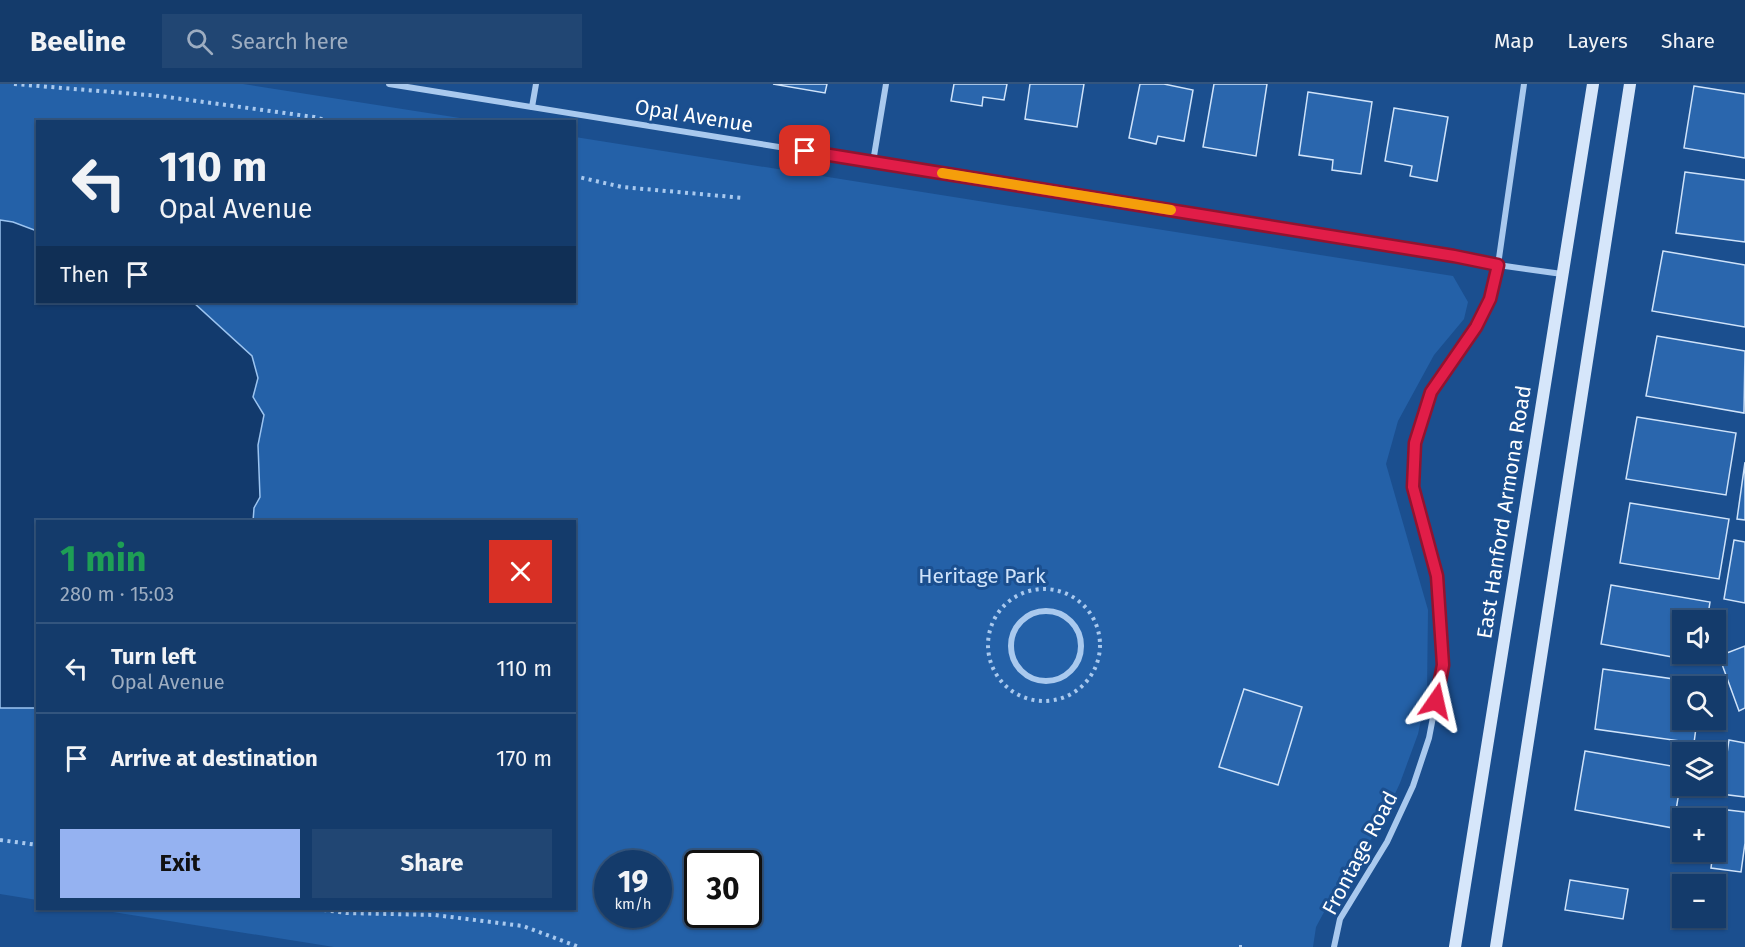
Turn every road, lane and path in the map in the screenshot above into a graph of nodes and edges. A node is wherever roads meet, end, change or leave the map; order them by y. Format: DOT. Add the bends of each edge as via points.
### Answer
graph roads {
  1 [pos="14,84"];
  2 [pos="390,84"];
  3 [pos="536,84"];
  4 [pos="886,84"];
  5 [pos="1524,84"];
  6 [pos="1593,84"];
  7 [pos="1630,84"];
  8 [pos="532,107"];
  9 [pos="326,120"];
  10 [pos="873,162"];
  11 [pos="576,176"];
  12 [pos="744,198"];
  13 [pos="1498,265"];
  14 [pos="1562,274"];
  15 [pos="1026,592"];
  16 [pos="1034,680"];
  17 [pos="0,840"];
  18 [pos="36,845"];
  19 [pos="324,910"];
  20 [pos="579,947"];
  21 [pos="1334,947"];
  22 [pos="1455,947"];
  23 [pos="1496,947"];
  1 -- 9 [label="path" via="159,96"];
  2 -- 8 [label="street, Opal Avenue"];
  3 -- 8 [label="street"];
  4 -- 10 [label="street"];
  5 -- 13 [label="street, Frontage Road"];
  6 -- 14 [label="main road, East Hanford Armona Road"];
  7 -- 23 [label="main road"];
  8 -- 10 [label="street, Opal Avenue"];
  10 -- 13 [label="street, Opal Avenue"];
  11 -- 12 [label="path" via="622,187"];
  13 -- 14 [label="street, Opal Avenue"];
  13 -- 21 [label="street, Frontage Road" via="1490,299 1476,327 1431,392 1415,443 1413,487 1437,576 1443,665 1429,738 1413,786 1387,842 1340,919"];
  14 -- 22 [label="main road, East Hanford Armona Road"];
  15 -- 15 [label="path" via="1042,589 1073,597 1093,616 1098,628 1100,644 1093,674 1083,686 1059,700 1043,702 1012,692 1000,681 988,653 993,623 1001,610"];
  16 -- 16 [label="street" via="1065,676 1081,650 1076,627 1052,611 1031,613 1015,627 1011,637 1012,658"];
  17 -- 18 [label="path"];
  19 -- 20 [label="path" via="435,915 523,926"];
}
